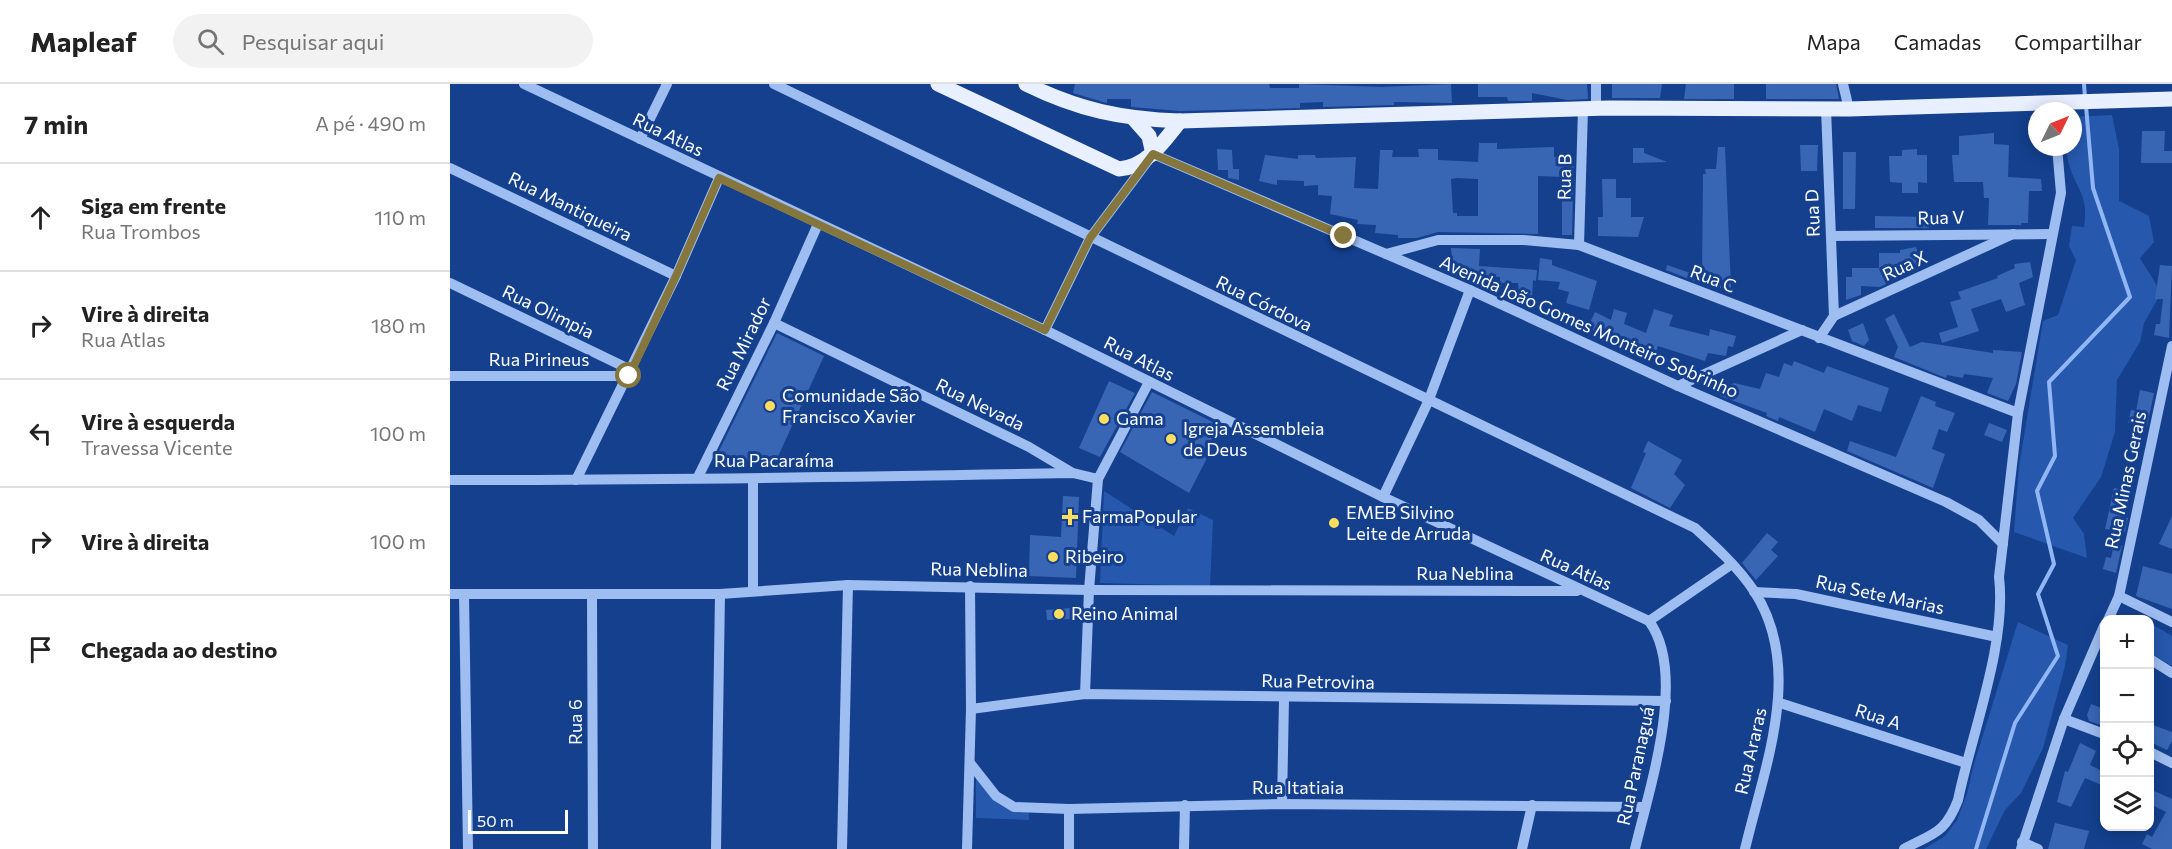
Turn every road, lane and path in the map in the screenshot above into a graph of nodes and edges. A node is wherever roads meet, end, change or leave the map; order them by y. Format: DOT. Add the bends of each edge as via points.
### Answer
graph roads {
  1 [pos="524,84"];
  2 [pos="667,84"];
  3 [pos="774,84"];
  4 [pos="938,84"];
  5 [pos="1026,84"];
  6 [pos="1596,84"];
  7 [pos="1843,84"];
  8 [pos="2172,99"];
  9 [pos="2061,102"];
  10 [pos="2028,106"];
  11 [pos="1826,108"];
  12 [pos="1589,109"];
  13 [pos="1849,109"];
  14 [pos="1134,120"];
  15 [pos="1180,121"];
  16 [pos="640,139"];
  17 [pos="1153,154"];
  18 [pos="2058,156"];
  19 [pos="450,168"];
  20 [pos="719,178"];
  21 [pos="818,224"];
  22 [pos="2013,234"];
  23 [pos="2052,234"];
  24 [pos="1831,236"];
  25 [pos="1090,238"];
  26 [pos="1579,245"];
  27 [pos="1386,254"];
  28 [pos="676,276"];
  29 [pos="450,283"];
  30 [pos="1470,290"];
  31 [pos="1834,316"];
  32 [pos="774,323"];
  33 [pos="1045,330"];
  34 [pos="1802,330"];
  35 [pos="1819,338"];
  36 [pos="2172,346"];
  37 [pos="630,373"];
  38 [pos="2169,375"];
  39 [pos="450,376"];
  40 [pos="1149,382"];
  41 [pos="1678,386"];
  42 [pos="1428,402"];
  43 [pos="2018,413"];
  44 [pos="1073,473"];
  45 [pos="698,477"];
  46 [pos="753,479"];
  47 [pos="1098,479"];
  48 [pos="450,480"];
  49 [pos="576,480"];
  50 [pos="1383,497"];
  51 [pos="2002,544"];
  52 [pos="1732,564"];
  53 [pos="848,585"];
  54 [pos="970,586"];
  55 [pos="1089,590"];
  56 [pos="753,591"];
  57 [pos="1580,591"];
  58 [pos="1754,592"];
  59 [pos="450,594"];
  60 [pos="464,594"];
  61 [pos="592,594"];
  62 [pos="720,594"];
  63 [pos="2118,596"];
  64 [pos="2110,615"];
  65 [pos="1649,621"];
  66 [pos="2172,622"];
  67 [pos="1997,638"];
  68 [pos="2100,639"];
  69 [pos="2154,662"];
  70 [pos="2172,673"];
  71 [pos="1085,694"];
  72 [pos="1284,699"];
  73 [pos="1666,701"];
  74 [pos="1780,703"];
  75 [pos="971,709"];
  76 [pos="2064,719"];
  77 [pos="2100,733"];
  78 [pos="2154,754"];
  79 [pos="970,763"];
  80 [pos="1966,763"];
  81 [pos="2172,763"];
  82 [pos="1282,804"];
  83 [pos="1185,805"];
  84 [pos="1532,805"];
  85 [pos="1645,807"];
  86 [pos="1069,809"];
  87 [pos="2021,845"];
  88 [pos="468,849"];
  89 [pos="593,849"];
  90 [pos="716,849"];
  91 [pos="842,849"];
  92 [pos="967,849"];
  93 [pos="1069,849"];
  94 [pos="1184,849"];
  95 [pos="1522,849"];
  96 [pos="1635,849"];
  97 [pos="1745,849"];
  98 [pos="1904,849"];
  99 [pos="2038,849"];
  1 -- 16 [label="street, Rua Atlas"];
  2 -- 16 [label="street"];
  3 -- 25 [label="street, Rua Córdova"];
  4 -- 17 [label="main road" via="1119,170"];
  5 -- 14 [label="main road" via="1076,105"];
  6 -- 12 [label="street, Rua B"];
  7 -- 13 [label="street"];
  8 -- 9 [label="main road"];
  10 -- 13 [label="main road"];
  11 -- 12 [label="main road"];
  11 -- 13 [label="main road"];
  11 -- 24 [label="street, Rua D"];
  12 -- 15 [label="main road"];
  12 -- 26 [label="street, Rua B"];
  14 -- 15 [label="main road"];
  14 -- 17 [label="main road" via="1149,136"];
  15 -- 17 [label="main road"];
  16 -- 20 [label="street, Rua Atlas"];
  17 -- 25 [label="street"];
  17 -- 27 [label="street, Avenida João Gomes Monteiro Sobrinho"];
  18 -- 23 [label="street" via="2061,193"];
  19 -- 28 [label="street, Rua Mantiqueira"];
  20 -- 21 [label="street, Rua Atlas"];
  20 -- 28 [label="street"];
  21 -- 32 [label="street, Rua Mirador"];
  21 -- 33 [label="street, Rua Atlas"];
  22 -- 23 [label="street, Rua V"];
  22 -- 24 [label="street, Rua V"];
  22 -- 31 [label="street, Rua X"];
  23 -- 43 [label="street"];
  24 -- 31 [label="street, Rua D"];
  25 -- 33 [label="street"];
  25 -- 42 [label="street, Rua Córdova"];
  26 -- 27 [label="street, Rua C" via="1524,240 1438,240"];
  26 -- 34 [label="street, Rua C"];
  27 -- 30 [label="street, Avenida João Gomes Monteiro Sobrinho"];
  28 -- 37 [label="street"];
  29 -- 37 [label="street, Rua Olimpia"];
  30 -- 41 [label="street, Avenida João Gomes Monteiro Sobrinho"];
  30 -- 42 [label="street"];
  31 -- 35 [label="street"];
  32 -- 44 [label="street, Rua Nevada" via="1029,447"];
  32 -- 45 [label="street, Rua Mirador"];
  33 -- 40 [label="street, Rua Atlas"];
  34 -- 35 [label="street, Rua C"];
  34 -- 41 [label="street"];
  35 -- 43 [label="street, Rua C"];
  36 -- 38 [label="street, Rua Minas Gerais"];
  37 -- 39 [label="street, Rua Pirineus"];
  37 -- 49 [label="street"];
  38 -- 63 [label="street, Rua Minas Gerais"];
  40 -- 47 [label="street"];
  40 -- 50 [label="street, Rua Atlas"];
  41 -- 51 [label="street, Avenida João Gomes Monteiro Sobrinho" via="1946,502 1979,520"];
  42 -- 50 [label="street"];
  42 -- 52 [label="street, Rua Córdova" via="1695,528"];
  43 -- 51 [label="street"];
  44 -- 46 [label="street, Rua Pacaraíma"];
  44 -- 47 [label="street, Rua Pacaraíma"];
  45 -- 46 [label="street, Rua Pacaraíma"];
  45 -- 49 [label="street, Rua Pacaraíma"];
  46 -- 56 [label="street"];
  47 -- 55 [label="street"];
  48 -- 49 [label="street, Rua Pacaraíma"];
  50 -- 57 [label="street, Rua Atlas"];
  51 -- 67 [label="street" via="2002,604"];
  52 -- 58 [label="street, Rua Araras"];
  52 -- 65 [label="street"];
  53 -- 54 [label="street, Rua Neblina"];
  53 -- 56 [label="street, Rua Neblina"];
  53 -- 91 [label="street"];
  54 -- 55 [label="street, Rua Neblina"];
  54 -- 75 [label="street"];
  55 -- 57 [label="street, Rua Neblina"];
  55 -- 71 [label="street"];
  56 -- 62 [label="street, Rua Neblina"];
  57 -- 65 [label="street, Rua Atlas"];
  58 -- 67 [label="street, Rua Sete Marias" via="1796,594"];
  58 -- 74 [label="street, Rua Araras" via="1773,629"];
  59 -- 60 [label="street, Rua Neblina"];
  60 -- 61 [label="street, Rua Neblina"];
  60 -- 88 [label="street"];
  61 -- 62 [label="street, Rua Neblina"];
  61 -- 89 [label="street, Rua 6"];
  62 -- 90 [label="street"];
  63 -- 64 [label="street, Rua Minas Gerais"];
  63 -- 66 [label="street"];
  65 -- 73 [label="street, Rua Paranaguá" via="1660,635"];
  67 -- 80 [label="street"];
  68 -- 76 [label="street"];
  69 -- 70 [label="street"];
  71 -- 72 [label="street, Rua Petrovina"];
  71 -- 75 [label="street, Rua Petrovina"];
  72 -- 73 [label="street, Rua Petrovina"];
  72 -- 82 [label="street"];
  73 -- 85 [label="street, Rua Paranaguá"];
  74 -- 80 [label="street, Rua A"];
  74 -- 97 [label="street, Rua Araras"];
  75 -- 79 [label="street"];
  76 -- 77 [label="street"];
  76 -- 87 [label="street"];
  78 -- 81 [label="street"];
  79 -- 86 [label="street, Rua Itatiaia" via="1006,804"];
  79 -- 92 [label="street"];
  80 -- 98 [label="street" via="1950,820 1941,831"];
  82 -- 83 [label="street, Rua Itatiaia"];
  82 -- 84 [label="street, Rua Itatiaia"];
  83 -- 86 [label="street, Rua Itatiaia"];
  83 -- 94 [label="street"];
  84 -- 85 [label="street, Rua Itatiaia"];
  84 -- 95 [label="street"];
  85 -- 96 [label="street, Rua Paranaguá"];
  86 -- 93 [label="street"];
  87 -- 99 [label="street"];
}
